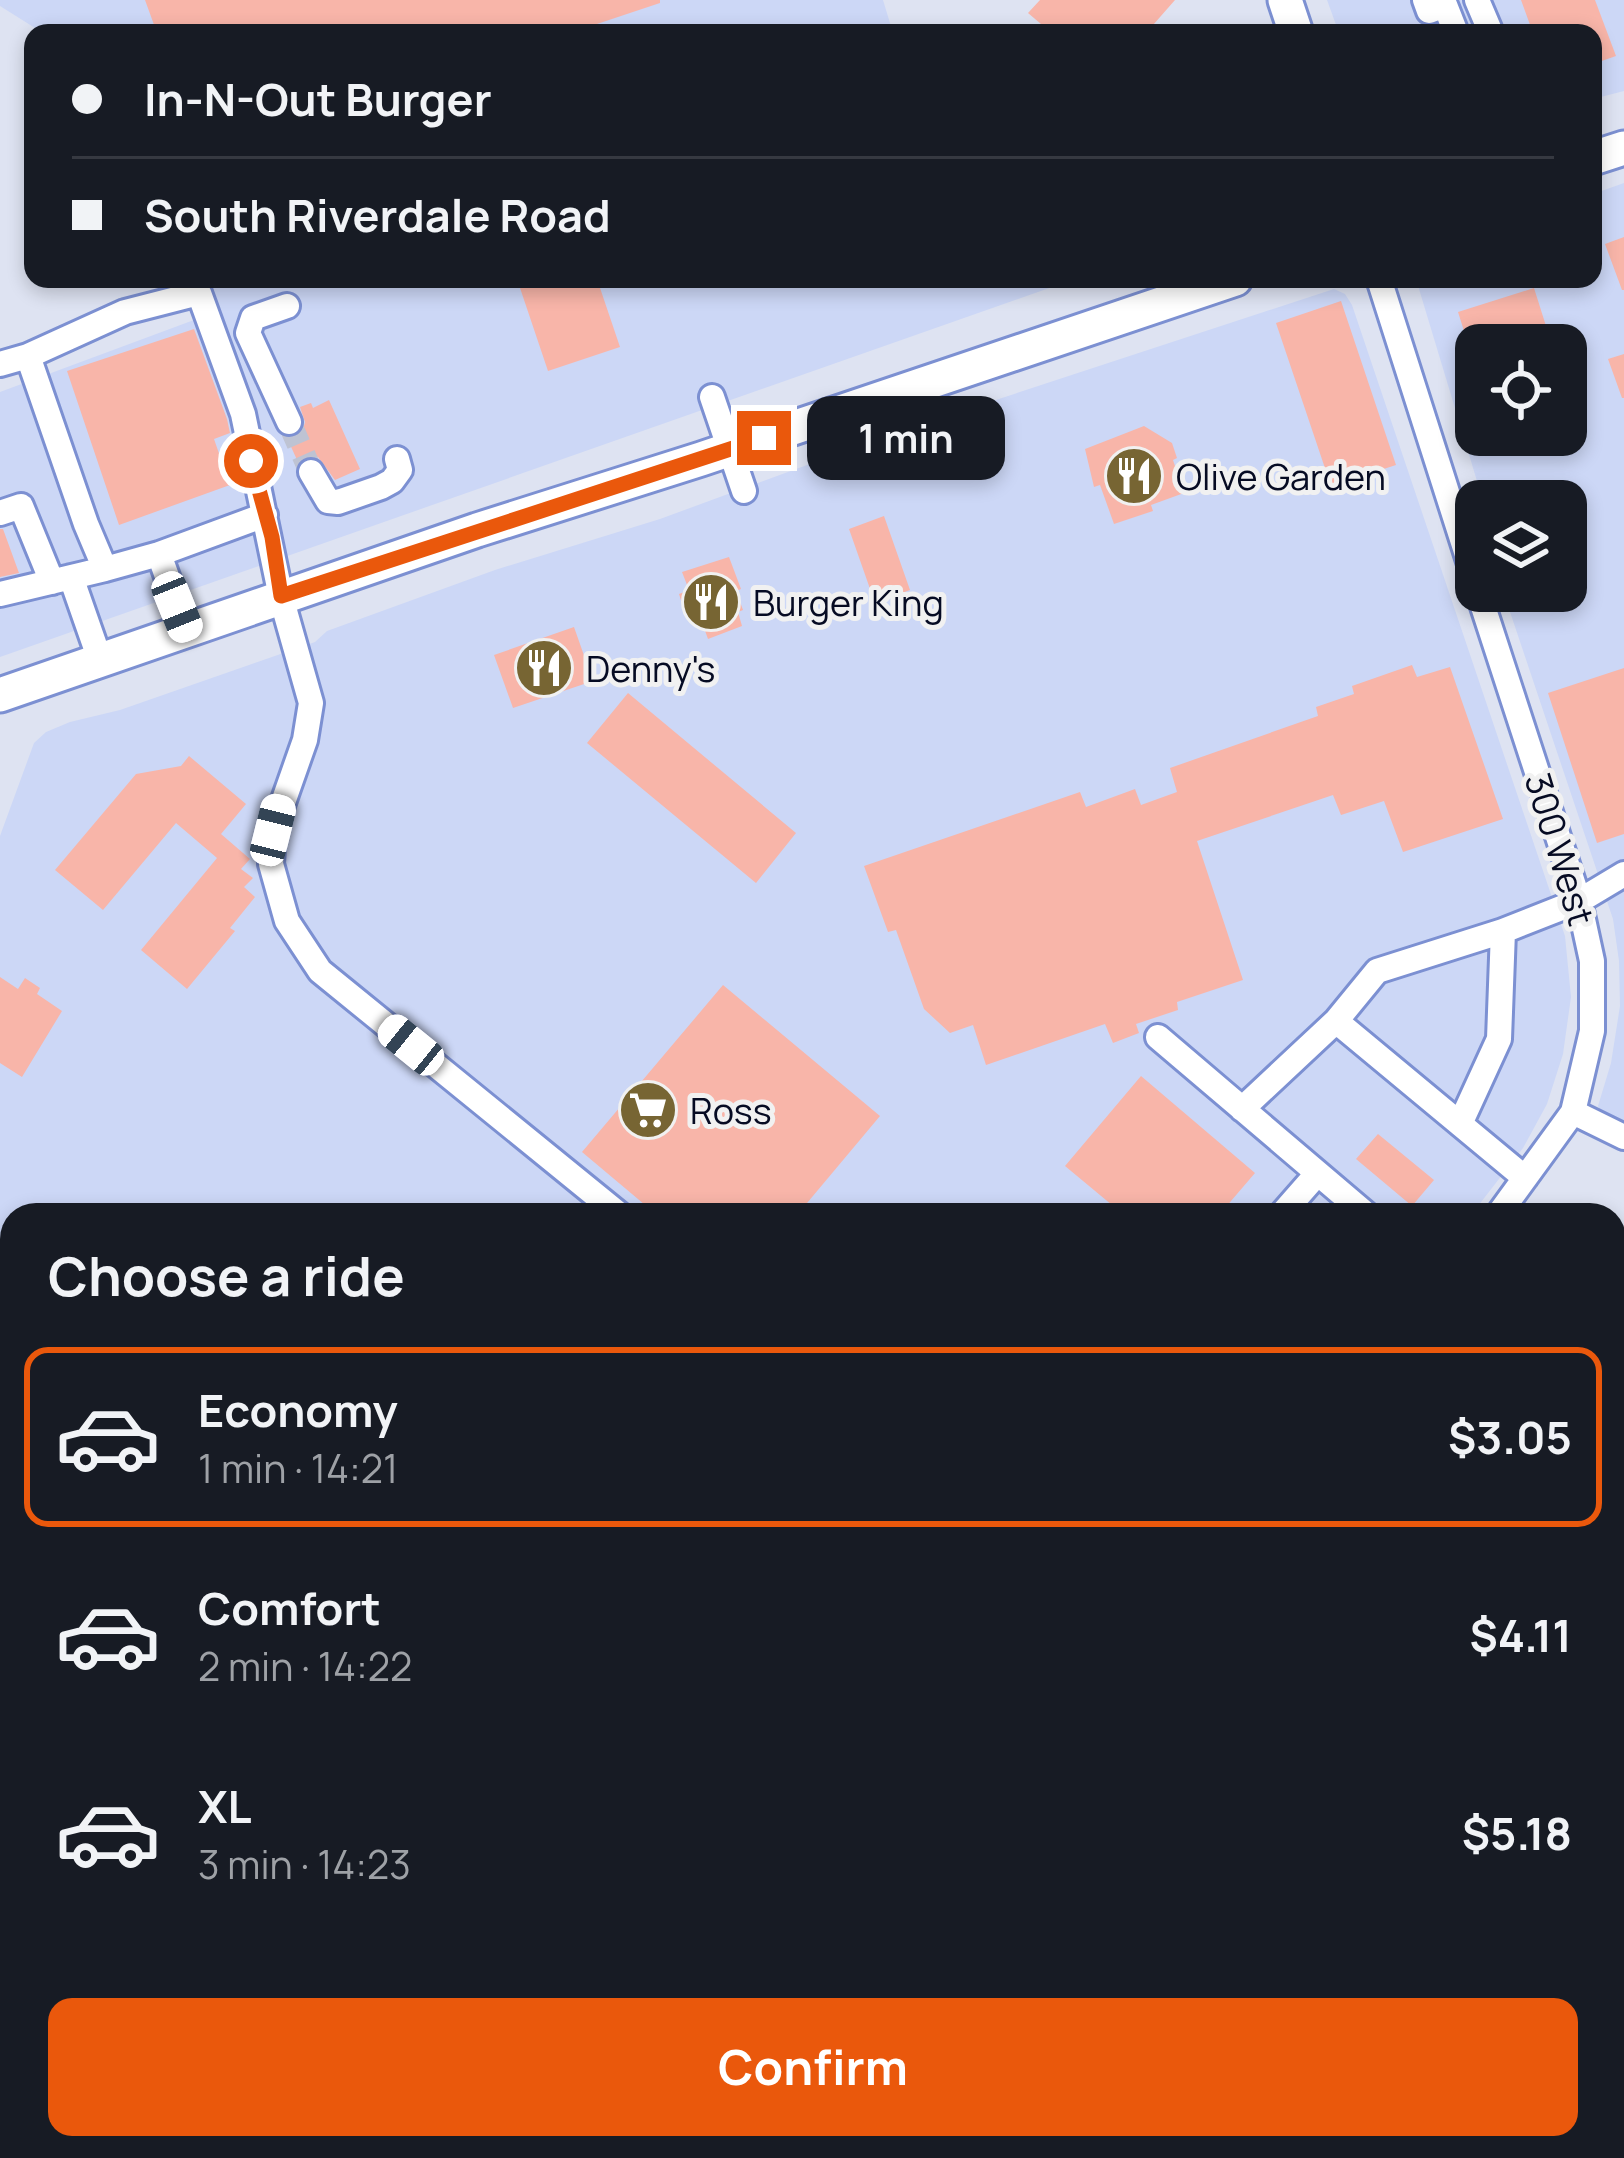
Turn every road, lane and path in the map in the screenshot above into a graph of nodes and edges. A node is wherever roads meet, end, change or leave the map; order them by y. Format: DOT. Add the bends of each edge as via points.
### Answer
graph roads {
  1 [pos="1427,6"];
  2 [pos="1452,24"];
  3 [pos="1208,288"];
  4 [pos="1381,288"];
  5 [pos="287,306"];
  6 [pos="28,356"];
  7 [pos="0,364"];
  8 [pos="712,397"];
  9 [pos="289,422"];
  10 [pos="716,454"];
  11 [pos="397,459"];
  12 [pos="311,472"];
  13 [pos="744,490"];
  14 [pos="0,513"];
  15 [pos="265,515"];
  16 [pos="1455,519"];
  17 [pos="160,554"];
  18 [pos="105,569"];
  19 [pos="62,579"];
  20 [pos="0,595"];
  21 [pos="281,596"];
  22 [pos="1485,612"];
  23 [pos="186,630"];
  24 [pos="100,660"];
  25 [pos="8,692"];
  26 [pos="1624,874"];
  27 [pos="1579,901"];
  28 [pos="1503,931"];
  29 [pos="1336,1021"];
  30 [pos="1158,1037"];
  31 [pos="1242,1109"];
  32 [pos="1573,1112"];
  33 [pos="1460,1124"];
  34 [pos="1624,1137"];
  35 [pos="1317,1174"];
  36 [pos="1525,1178"];
  37 [pos="605,1203"];
  38 [pos="1292,1203"];
  39 [pos="1352,1203"];
  40 [pos="1507,1203"];
  1 -- 2 [label="street" via="1445,5"];
  3 -- 10 [label="main road"];
  4 -- 16 [label="street, 300 West"];
  5 -- 9 [label="street" via="254,318 248,333"];
  6 -- 7 [label="street"];
  6 -- 15 [label="street" via="124,312 200,293 243,414"];
  6 -- 18 [label="street"];
  8 -- 10 [label="street"];
  10 -- 13 [label="street"];
  10 -- 21 [label="main road"];
  11 -- 12 [label="street" via="392,481 338,502 328,501"];
  14 -- 19 [label="street" via="21,506"];
  15 -- 17 [label="street"];
  15 -- 21 [label="street"];
  17 -- 18 [label="street"];
  17 -- 23 [label="street"];
  18 -- 19 [label="street"];
  19 -- 20 [label="street"];
  19 -- 24 [label="street"];
  21 -- 23 [label="main road"];
  21 -- 37 [label="street" via="311,703 273,830 276,892 294,935 320,971"];
  22 -- 27 [label="street, 300 West"];
  23 -- 24 [label="main road"];
  24 -- 25 [label="main road"];
  26 -- 27 [label="street"];
  27 -- 28 [label="street"];
  27 -- 32 [label="street, 300 West" via="1592,961 1592,1031"];
  28 -- 29 [label="street" via="1377,971"];
  28 -- 33 [label="street" via="1498,1039"];
  29 -- 31 [label="street"];
  29 -- 33 [label="street"];
  30 -- 31 [label="street"];
  31 -- 35 [label="street"];
  32 -- 34 [label="street"];
  32 -- 36 [label="street"];
  33 -- 36 [label="street"];
  35 -- 38 [label="street"];
  35 -- 39 [label="street"];
  36 -- 40 [label="street"];
}
